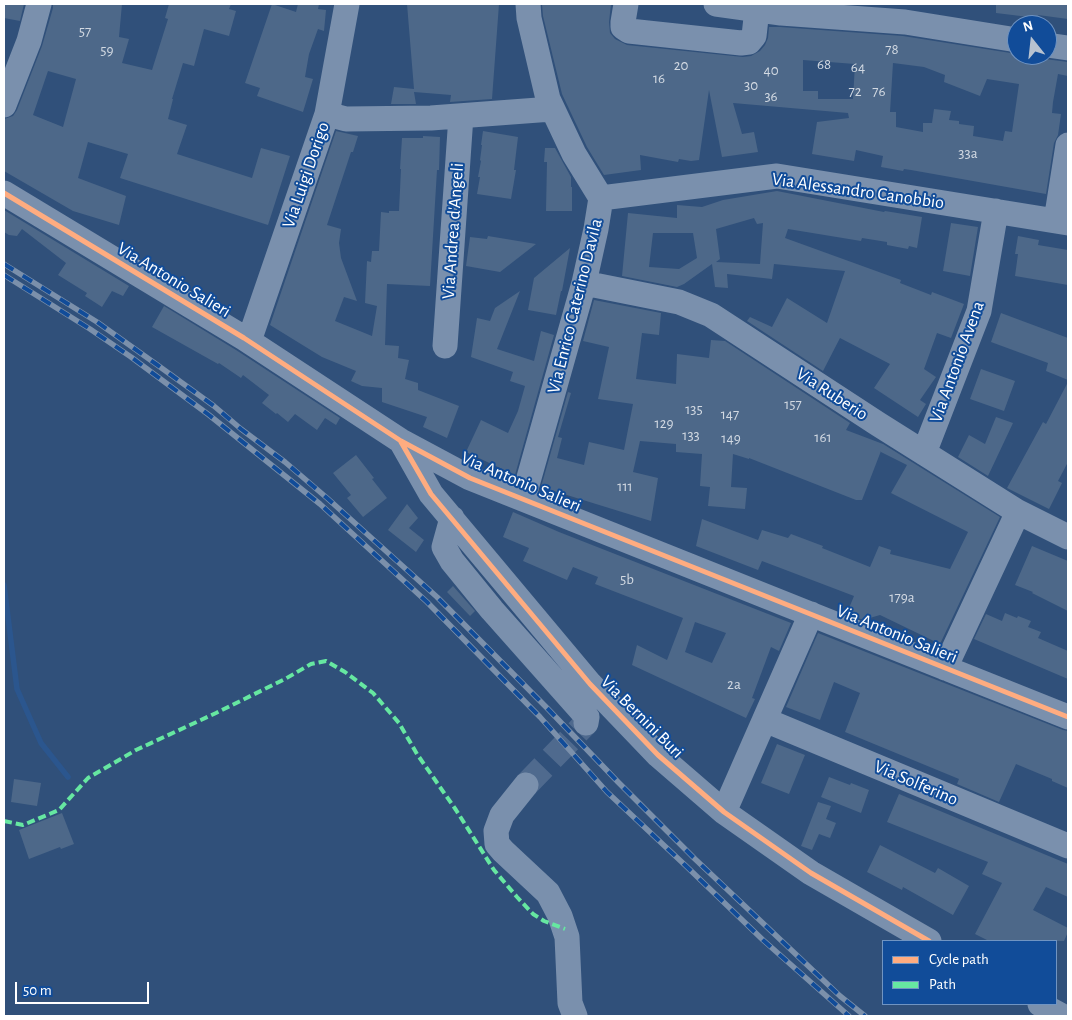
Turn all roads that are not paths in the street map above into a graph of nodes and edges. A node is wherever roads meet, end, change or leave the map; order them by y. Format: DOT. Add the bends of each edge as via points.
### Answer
graph roads {
  1 [pos="40,4"];
  2 [pos="347,4"];
  3 [pos="528,4"];
  4 [pos="626,4"];
  5 [pos="716,4"];
  6 [pos="757,10"];
  7 [pos="1007,38"];
  8 [pos="4,105"];
  9 [pos="552,109"];
  10 [pos="326,114"];
  11 [pos="461,116"];
  12 [pos="1068,145"];
  13 [pos="4,193"];
  14 [pos="601,198"];
  15 [pos="996,211"];
  16 [pos="1062,222"];
  17 [pos="584,283"];
  18 [pos="249,341"];
  19 [pos="445,346"];
  20 [pos="400,441"];
  21 [pos="924,453"];
  22 [pos="523,499"];
  23 [pos="1018,512"];
  24 [pos="452,518"];
  25 [pos="1068,537"];
  26 [pos="811,614"];
  27 [pos="944,668"];
  28 [pos="1068,717"];
  29 [pos="765,720"];
  30 [pos="586,723"];
  31 [pos="526,785"];
  32 [pos="724,812"];
  33 [pos="1068,846"];
  34 [pos="926,940"];
  35 [pos="1042,1005"];
  36 [pos="575,1016"];
  37 [pos="1062,1016"];
  1 -- 8 [label="street"];
  2 -- 10 [label="street, Via Luigi Dorigo"];
  3 -- 9 [label="street, Via Enrico Caterino Davila"];
  4 -- 6 [label="street" via="623,22 629,31 741,43 749,42 754,36"];
  5 -- 6 [label="street"];
  6 -- 7 [label="street" via="905,22"];
  9 -- 11 [label="street"];
  9 -- 14 [label="street, Via Enrico Caterino Davila"];
  10 -- 11 [label="street" via="346,119"];
  10 -- 18 [label="street, Via Luigi Dorigo"];
  11 -- 19 [label="street, Via Andrea d'Angeli"];
  12 -- 16 [label="street, Via Alessandro Canobbio"];
  13 -- 18 [label="street, Via Antonio Salieri"];
  14 -- 15 [label="street, Via Alessandro Canobbio" via="777,176"];
  14 -- 17 [label="street, Via Enrico Caterino Davila"];
  15 -- 16 [label="street, Via Alessandro Canobbio"];
  15 -- 21 [label="street, Via Antonio Avena" via="979,311"];
  17 -- 21 [label="street, Via Ruberio" via="679,302 711,315"];
  17 -- 22 [label="street, Via Enrico Caterino Davila"];
  18 -- 20 [label="street, Via Antonio Salieri"];
  20 -- 22 [label="street, Via Antonio Salieri" via="470,478"];
  20 -- 24 [label="street, Via Bernini Buri" via="431,494"];
  21 -- 23 [label="street, Via Ruberio"];
  22 -- 26 [label="street, Via Antonio Salieri"];
  23 -- 25 [label="street, Via Ruberio"];
  23 -- 27 [label="street, Via Antonio Salieri"];
  24 -- 30 [label="street" via="444,547 452,561 587,717"];
  24 -- 32 [label="street, Via Bernini Buri" via="590,684 658,756"];
  26 -- 27 [label="street, Via Antonio Salieri"];
  26 -- 29 [label="street"];
  27 -- 28 [label="street, Via Antonio Salieri"];
  29 -- 32 [label="street"];
  29 -- 33 [label="street, Via Solferino"];
  31 -- 36 [label="street" via="502,816 496,832 497,844 548,893 560,916 567,937 570,1003"];
  32 -- 34 [label="street, Via Bernini Buri" via="811,873"];
  35 -- 37 [label="street"];
}
